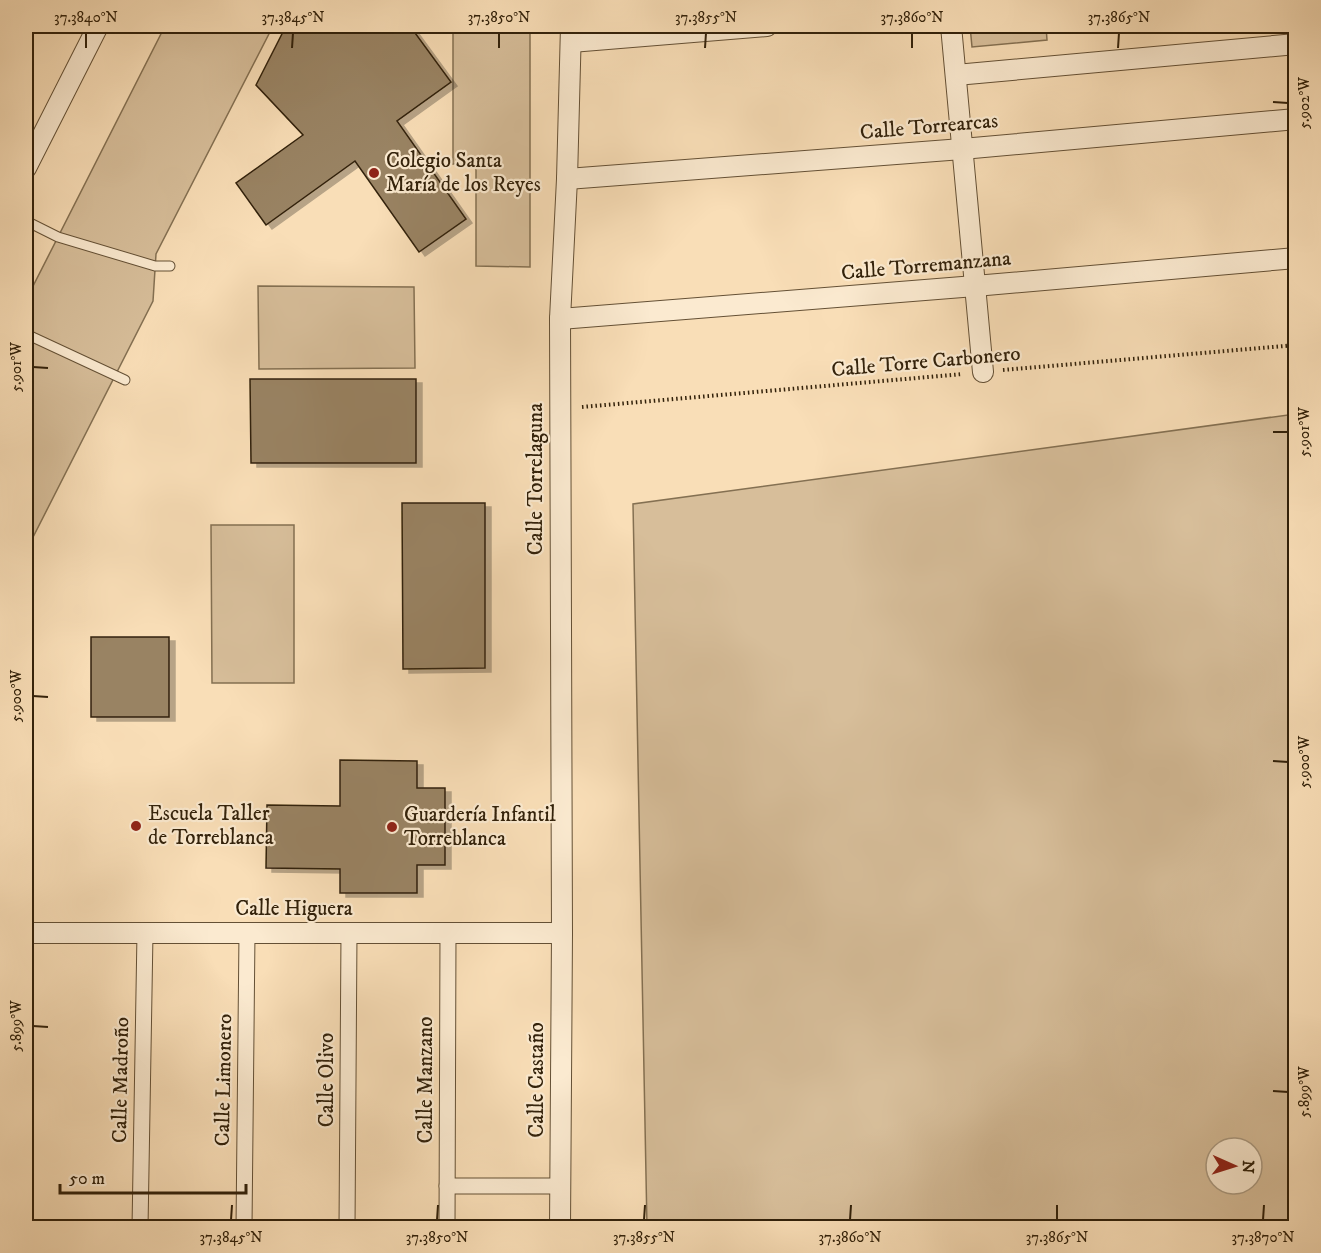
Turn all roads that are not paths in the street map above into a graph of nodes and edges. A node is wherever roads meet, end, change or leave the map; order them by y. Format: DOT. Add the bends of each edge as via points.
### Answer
graph roads {
  1 [pos="98,26"];
  2 [pos="767,26"];
  3 [pos="951,26"];
  4 [pos="571,34"];
  5 [pos="1296,44"];
  6 [pos="956,75"];
  7 [pos="1296,119"];
  8 [pos="963,149"];
  9 [pos="26,168"];
  10 [pos="567,179"];
  11 [pos="26,221"];
  12 [pos="1296,258"];
  13 [pos="170,266"];
  14 [pos="975,286"];
  15 [pos="560,319"];
  16 [pos="26,334"];
  17 [pos="983,372"];
  18 [pos="125,380"];
  19 [pos="26,933"];
  20 [pos="145,933"];
  21 [pos="247,933"];
  22 [pos="349,933"];
  23 [pos="448,933"];
  24 [pos="562,933"];
  25 [pos="447,1186"];
  26 [pos="560,1186"];
  27 [pos="140,1227"];
  28 [pos="244,1227"];
  29 [pos="347,1227"];
  30 [pos="447,1227"];
  31 [pos="560,1227"];
  1 -- 9 [label="street"];
  2 -- 4 [label="street"];
  3 -- 6 [label="street"];
  4 -- 10 [label="street, Calle Torrelaguna"];
  5 -- 6 [label="street"];
  6 -- 8 [label="street"];
  7 -- 8 [label="street, Calle Torrearcas"];
  8 -- 10 [label="street, Calle Torrearcas"];
  8 -- 14 [label="street"];
  10 -- 15 [label="street, Calle Torrelaguna"];
  11 -- 13 [label="lane" via="58,237 155,266"];
  12 -- 14 [label="street, Calle Torremanzana"];
  14 -- 15 [label="street, Calle Torremanzana"];
  14 -- 17 [label="street"];
  15 -- 24 [label="street, Calle Torrelaguna"];
  16 -- 18 [label="lane"];
  19 -- 20 [label="street, Calle Higuera"];
  20 -- 21 [label="street, Calle Higuera"];
  20 -- 27 [label="street, Calle Madroño"];
  21 -- 22 [label="street, Calle Higuera"];
  21 -- 28 [label="street, Calle Limonero"];
  22 -- 23 [label="street, Calle Higuera"];
  22 -- 29 [label="street, Calle Olivo"];
  23 -- 24 [label="street, Calle Higuera"];
  23 -- 25 [label="street, Calle Manzano"];
  24 -- 26 [label="street, Calle Castaño"];
  25 -- 26 [label="street"];
  25 -- 30 [label="street, Calle Manzano"];
  26 -- 31 [label="street, Calle Castaño"];
}
